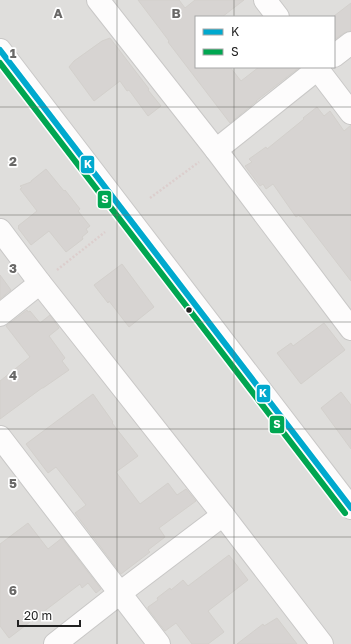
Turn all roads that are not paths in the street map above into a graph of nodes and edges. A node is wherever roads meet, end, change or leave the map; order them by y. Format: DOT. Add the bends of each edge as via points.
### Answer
graph roads {
  1 [pos="98,0"];
  2 [pos="265,0"];
  3 [pos="277,16"];
  4 [pos="351,43"];
  5 [pos="0,50"];
  6 [pos="335,55"];
  7 [pos="318,68"];
  8 [pos="324,68"];
  9 [pos="351,113"];
  10 [pos="216,150"];
  11 [pos="0,230"];
  12 [pos="40,283"];
  13 [pos="0,315"];
  14 [pos="351,329"];
  15 [pos="0,437"];
  16 [pos="351,508"];
  17 [pos="223,515"];
  18 [pos="120,593"];
  19 [pos="55,644"];
  20 [pos="158,644"];
  21 [pos="322,644"];
  1 -- 10 [label="street"];
  2 -- 3 [label="street"];
  4 -- 6 [label="street"];
  5 -- 16 [label="street"];
  7 -- 10 [label="street"];
  8 -- 9 [label="street"];
  10 -- 14 [label="street"];
  11 -- 12 [label="street"];
  12 -- 13 [label="street"];
  12 -- 17 [label="street"];
  15 -- 18 [label="street"];
  17 -- 18 [label="street"];
  17 -- 21 [label="street"];
  18 -- 19 [label="street"];
  18 -- 20 [label="street"];
}
